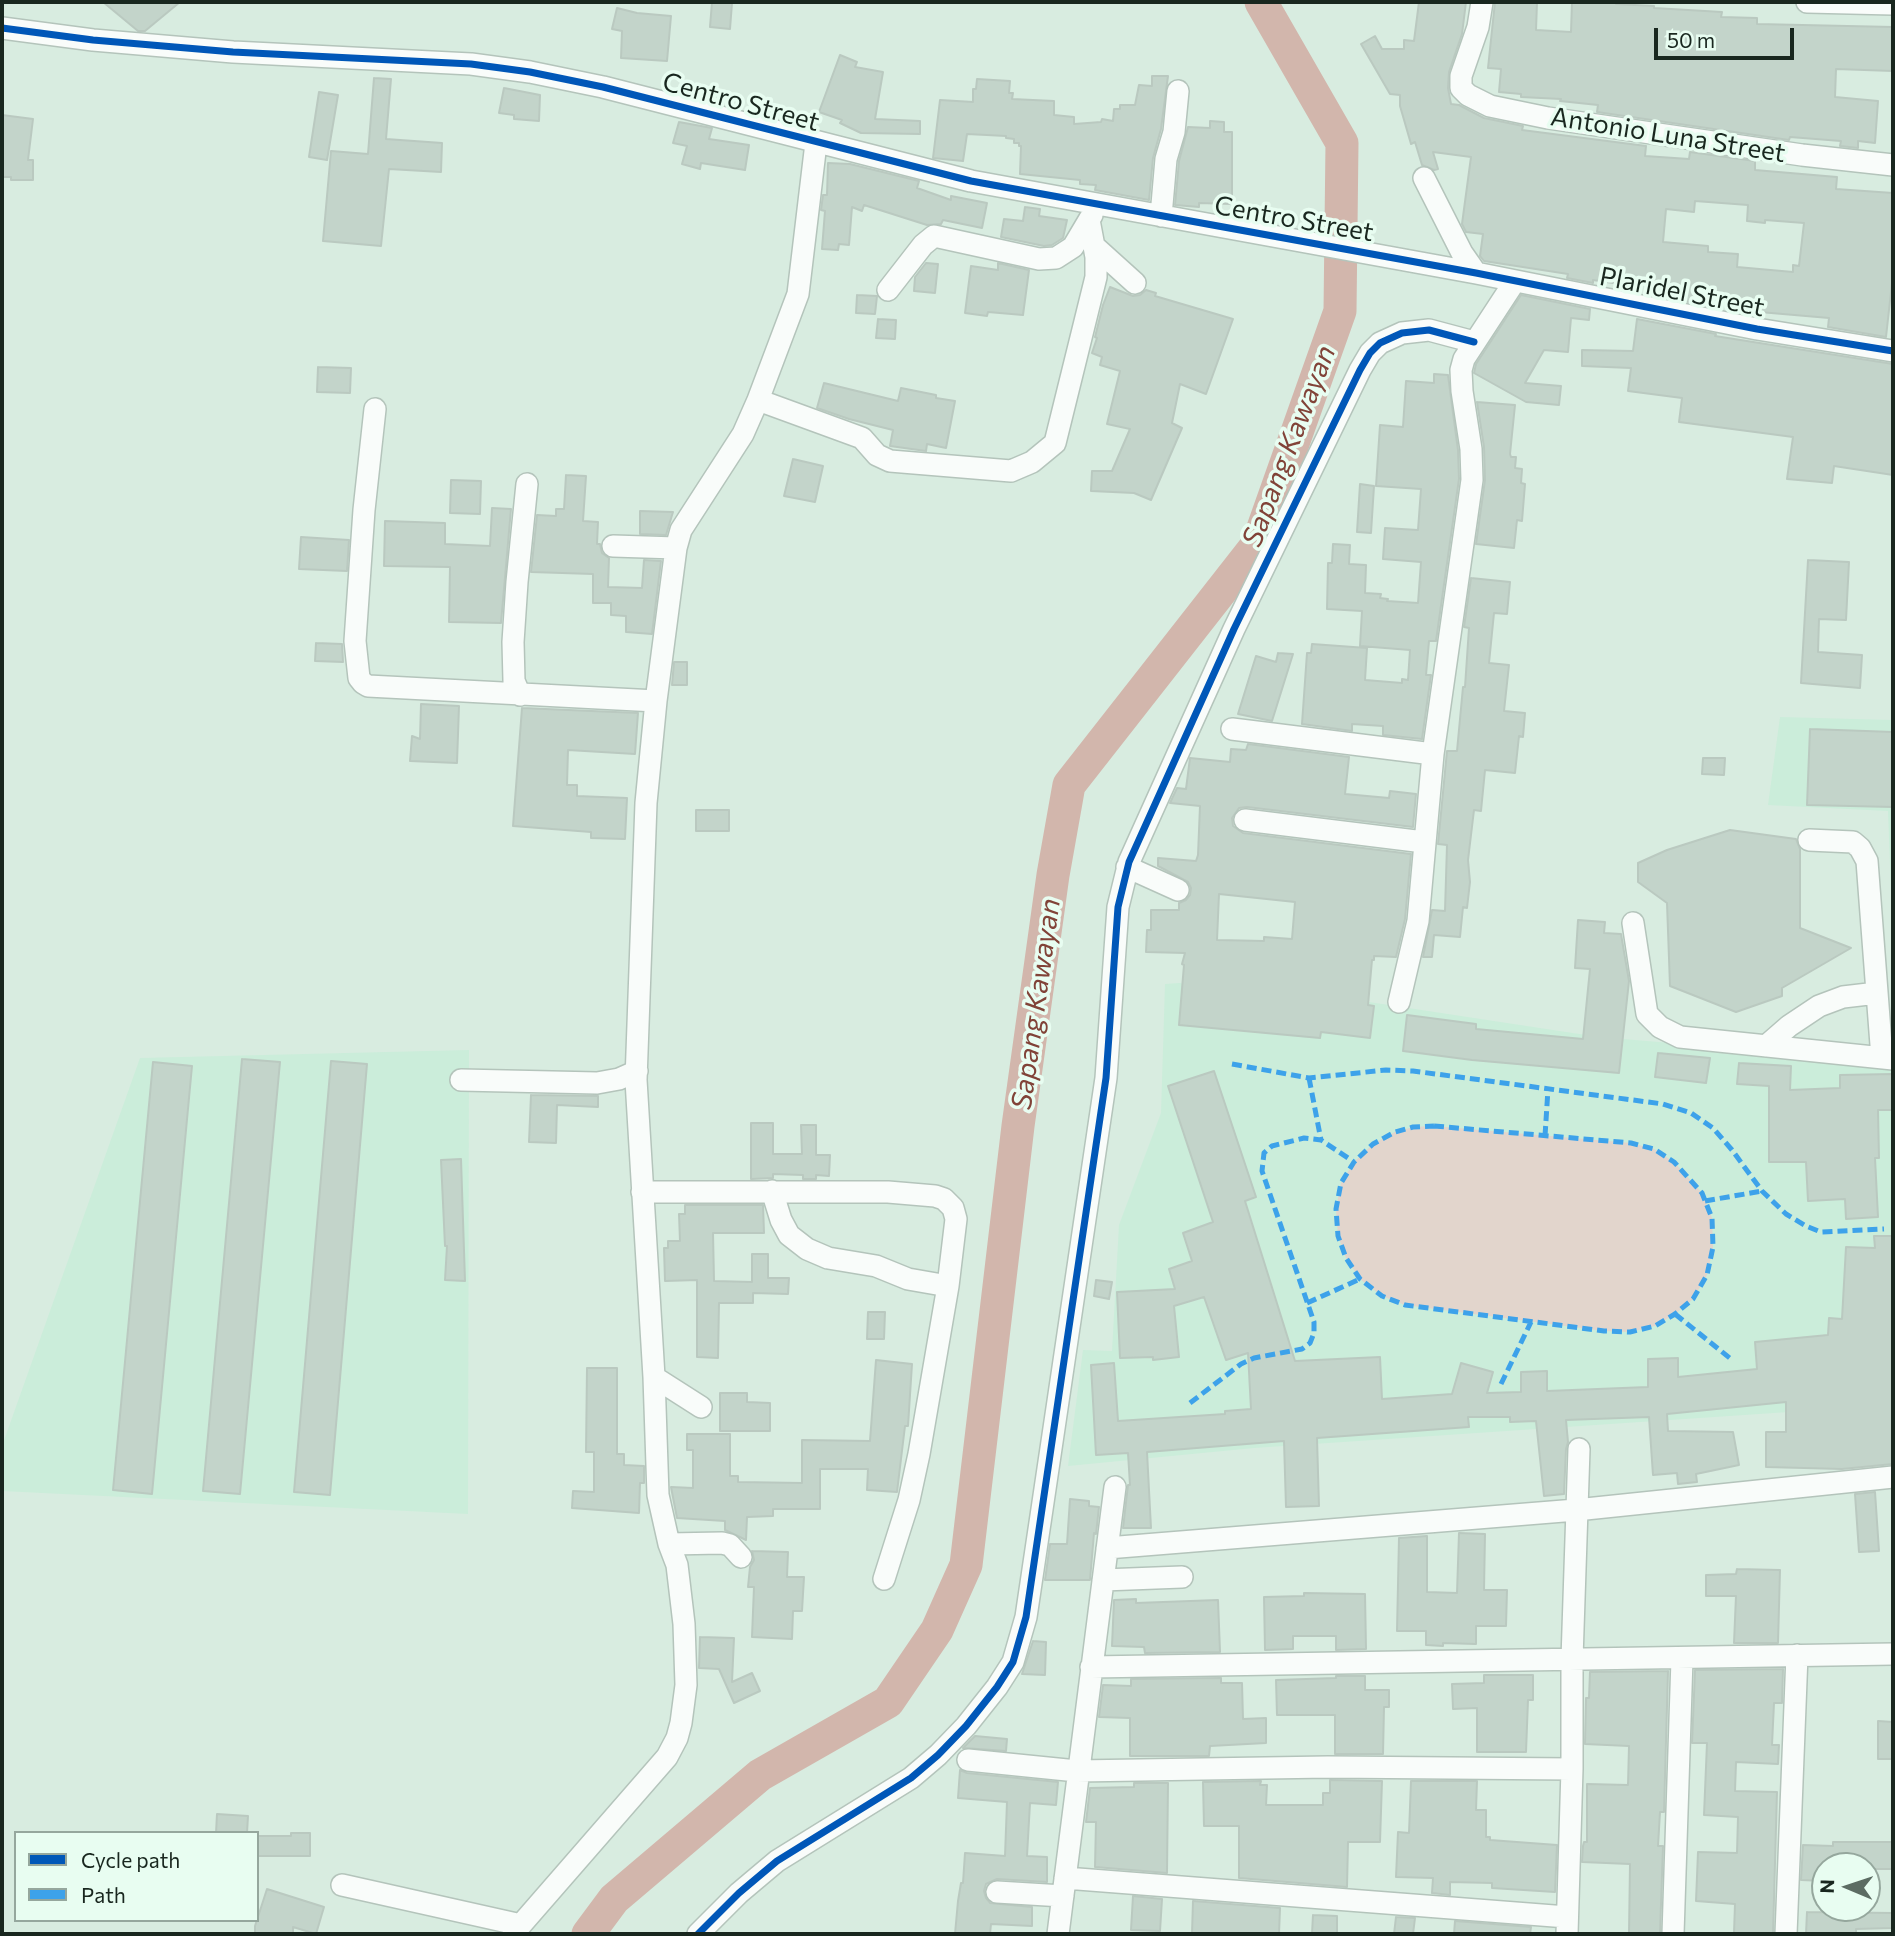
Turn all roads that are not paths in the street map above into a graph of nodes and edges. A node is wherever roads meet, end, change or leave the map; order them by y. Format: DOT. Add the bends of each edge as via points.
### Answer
graph roads {
  1 [pos="1482,2"];
  2 [pos="1807,2"];
  3 [pos="1893,4"];
  4 [pos="2,28"];
  5 [pos="1178,91"];
  6 [pos="816,143"];
  7 [pos="1893,164"];
  8 [pos="1424,178"];
  9 [pos="1093,213"];
  10 [pos="1161,216"];
  11 [pos="1094,246"];
  12 [pos="1470,272"];
  13 [pos="1515,281"];
  14 [pos="1135,283"];
  15 [pos="888,290"];
  16 [pos="1474,342"];
  17 [pos="1893,351"];
  18 [pos="758,400"];
  19 [pos="375,409"];
  20 [pos="527,484"];
  21 [pos="613,546"];
  22 [pos="676,548"];
  23 [pos="520,695"];
  24 [pos="656,701"];
  25 [pos="1232,729"];
  26 [pos="1433,754"];
  27 [pos="1245,820"];
  28 [pos="1809,840"];
  29 [pos="1424,842"];
  30 [pos="1127,867"];
  31 [pos="1178,890"];
  32 [pos="1633,923"];
  33 [pos="1877,993"];
  34 [pos="1399,1002"];
  35 [pos="1766,1046"];
  36 [pos="1888,1059"];
  37 [pos="637,1070"];
  38 [pos="461,1080"];
  39 [pos="772,1191"];
  40 [pos="642,1192"];
  41 [pos="948,1286"];
  42 [pos="654,1377"];
  43 [pos="701,1408"];
  44 [pos="1579,1449"];
  45 [pos="1893,1477"];
  46 [pos="1115,1487"];
  47 [pos="1576,1510"];
  48 [pos="669,1544"];
  49 [pos="1107,1548"];
  50 [pos="741,1557"];
  51 [pos="1182,1577"];
  52 [pos="884,1579"];
  53 [pos="1103,1580"];
  54 [pos="1893,1654"];
  55 [pos="1797,1655"];
  56 [pos="1572,1659"];
  57 [pos="1682,1659"];
  58 [pos="1091,1667"];
  59 [pos="968,1760"];
  60 [pos="1572,1769"];
  61 [pos="1077,1771"];
  62 [pos="342,1885"];
  63 [pos="1064,1887"];
  64 [pos="997,1892"];
  65 [pos="1567,1926"];
  66 [pos="517,1930"];
  67 [pos="698,1934"];
  68 [pos="1058,1934"];
  69 [pos="1673,1934"];
  70 [pos="1786,1934"];
  1 -- 7 [label="street, Antonio Luna Street" via="1461,88 1490,106 1802,155"];
  2 -- 3 [label="street"];
  4 -- 6 [label="street, Centro Street" via="233,52 471,64 573,80"];
  5 -- 10 [label="street"];
  6 -- 9 [label="street, Centro Street"];
  6 -- 18 [label="street" via="798,294"];
  8 -- 12 [label="street"];
  9 -- 10 [label="street, Centro Street"];
  9 -- 11 [label="street"];
  9 -- 15 [label="street" via="1073,247 1056,258 1039,259 934,236"];
  10 -- 12 [label="street, Centro Street"];
  11 -- 14 [label="street"];
  11 -- 18 [label="street" via="1096,277 1055,443 1011,471 890,461 877,455 862,438"];
  12 -- 13 [label="street, Plaridel Street"];
  13 -- 16 [label="street"];
  13 -- 17 [label="street, Plaridel Street"];
  16 -- 26 [label="street" via="1461,370 1472,480"];
  16 -- 30 [label="street" via="1429,330 1402,333 1370,353 1234,629"];
  18 -- 22 [label="street" via="729,458 685,521"];
  19 -- 23 [label="street" via="355,641 359,678 369,686"];
  20 -- 23 [label="street" via="513,642 514,681"];
  21 -- 22 [label="street"];
  22 -- 24 [label="street"];
  23 -- 24 [label="street"];
  24 -- 37 [label="street" via="646,817"];
  25 -- 26 [label="street"];
  26 -- 29 [label="street"];
  27 -- 29 [label="street"];
  28 -- 33 [label="street" via="1853,842 1867,861"];
  29 -- 34 [label="street" via="1418,921"];
  30 -- 31 [label="street"];
  30 -- 67 [label="street" via="1118,907 1102,1105 1026,1617 1013,1662 997,1688 938,1755 911,1778 777,1861"];
  32 -- 35 [label="street" via="1647,1014 1653,1022 1680,1037"];
  33 -- 35 [label="street" via="1843,997 1819,1006"];
  33 -- 36 [label="street"];
  35 -- 36 [label="street"];
  37 -- 38 [label="street" via="597,1083"];
  37 -- 40 [label="street"];
  39 -- 40 [label="street"];
  39 -- 41 [label="street" via="789,1235 807,1249"];
  39 -- 41 [label="street" via="888,1192 944,1199 956,1219"];
  40 -- 42 [label="street"];
  41 -- 52 [label="street" via="909,1500"];
  42 -- 43 [label="street"];
  42 -- 48 [label="street" via="658,1495"];
  44 -- 47 [label="street"];
  45 -- 47 [label="street"];
  46 -- 49 [label="street"];
  47 -- 49 [label="street"];
  47 -- 56 [label="street"];
  48 -- 50 [label="street" via="722,1543"];
  48 -- 66 [label="street" via="677,1565 684,1624 686,1685 677,1738 667,1757"];
  49 -- 53 [label="street"];
  51 -- 53 [label="street"];
  53 -- 58 [label="street"];
  54 -- 55 [label="street"];
  55 -- 57 [label="street"];
  55 -- 70 [label="street"];
  56 -- 57 [label="street"];
  56 -- 58 [label="street"];
  56 -- 60 [label="street"];
  57 -- 69 [label="street"];
  58 -- 61 [label="street"];
  59 -- 61 [label="street"];
  60 -- 61 [label="street"];
  60 -- 65 [label="street"];
  61 -- 63 [label="street"];
  62 -- 66 [label="street"];
  63 -- 64 [label="street"];
  63 -- 65 [label="street"];
  63 -- 68 [label="street"];
}
